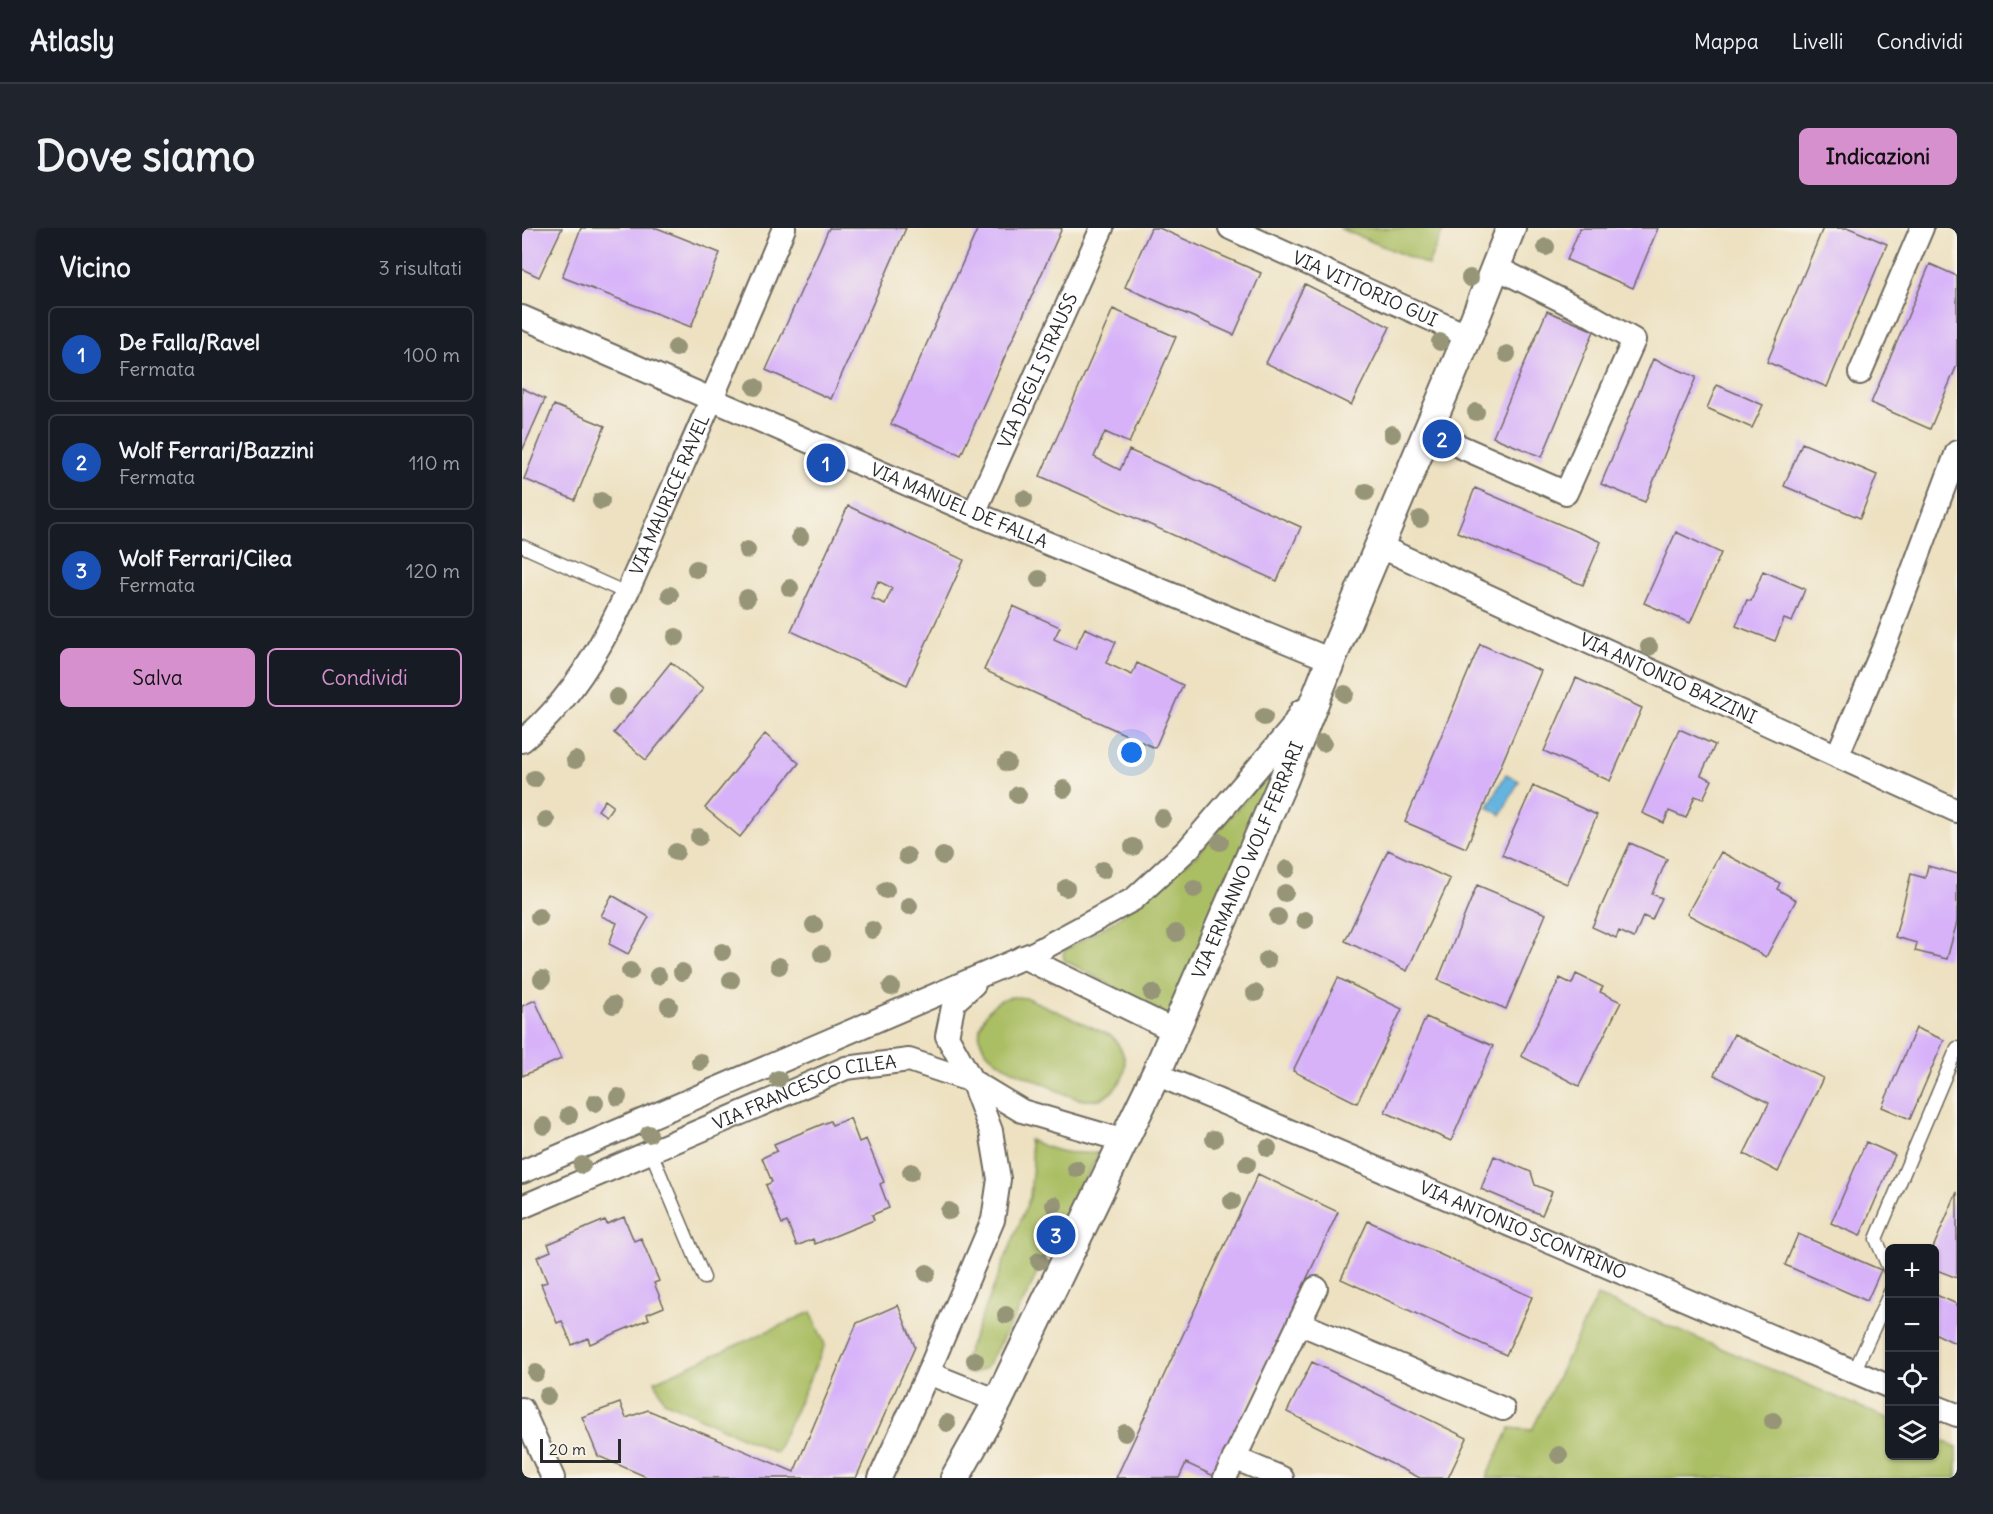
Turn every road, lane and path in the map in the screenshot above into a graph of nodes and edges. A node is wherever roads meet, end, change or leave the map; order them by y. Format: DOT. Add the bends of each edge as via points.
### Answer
graph roads {
  1 [pos="784,228"];
  2 [pos="1102,228"];
  3 [pos="1230,228"];
  4 [pos="1511,228"];
  5 [pos="1922,228"];
  6 [pos="1495,267"];
  7 [pos="522,317"];
  8 [pos="1468,336"];
  9 [pos="1860,373"];
  10 [pos="712,399"];
  11 [pos="1427,432"];
  12 [pos="1957,452"];
  13 [pos="974,513"];
  14 [pos="522,546"];
  15 [pos="1378,546"];
  16 [pos="627,593"];
  17 [pos="1331,660"];
  18 [pos="522,741"];
  19 [pos="1837,756"];
  20 [pos="1957,811"];
  21 [pos="1023,957"];
  22 [pos="984,974"];
  23 [pos="1175,1030"];
  24 [pos="1957,1048"];
  25 [pos="1156,1074"];
  26 [pos="972,1081"];
  27 [pos="1125,1141"];
  28 [pos="651,1152"];
  29 [pos="522,1172"];
  30 [pos="522,1207"];
  31 [pos="1885,1260"];
  32 [pos="704,1278"];
  33 [pos="1316,1288"];
  34 [pos="1887,1298"];
  35 [pos="1299,1323"];
  36 [pos="1854,1371"];
  37 [pos="928,1373"];
  38 [pos="1885,1385"];
  39 [pos="998,1401"];
  40 [pos="1939,1408"];
  41 [pos="522,1409"];
  42 [pos="1503,1409"];
  43 [pos="1957,1415"];
  44 [pos="1230,1468"];
  45 [pos="553,1478"];
  46 [pos="880,1478"];
  47 [pos="955,1478"];
  48 [pos="1282,1478"];
  1 -- 10 [label="street, VIA MAURICE RAVEL"];
  2 -- 13 [label="street, VIA DEGLI STRAUSS"];
  3 -- 8 [label="street, VIA VITTORIO GUI"];
  4 -- 6 [label="street, VIA ERMANNO WOLF FERRARI"];
  5 -- 9 [label="street"];
  6 -- 8 [label="street, VIA ERMANNO WOLF FERRARI"];
  6 -- 11 [label="street" via="1634,340 1566,493"];
  7 -- 10 [label="street, VIA MANUEL DE FALLA"];
  8 -- 11 [label="street, VIA ERMANNO WOLF FERRARI"];
  10 -- 13 [label="street, VIA MANUEL DE FALLA"];
  10 -- 16 [label="street, VIA MAURICE RAVEL"];
  11 -- 15 [label="street, VIA ERMANNO WOLF FERRARI"];
  12 -- 19 [label="street" via="1890,631"];
  13 -- 17 [label="street, VIA MANUEL DE FALLA"];
  14 -- 16 [label="lane"];
  15 -- 17 [label="street, VIA ERMANNO WOLF FERRARI"];
  15 -- 19 [label="street, VIA ANTONIO BAZZINI"];
  16 -- 18 [label="street, VIA MAURICE RAVEL" via="584,671 538,728"];
  17 -- 21 [label="street, VIA FRANCESCO CILEA" via="1291,729 1188,849 1134,899"];
  17 -- 23 [label="street, VIA ERMANNO WOLF FERRARI"];
  19 -- 20 [label="street, VIA ANTONIO BAZZINI"];
  21 -- 22 [label="street, VIA FRANCESCO CILEA"];
  21 -- 23 [label="street"];
  22 -- 26 [label="street" via="954,1002 947,1036"];
  22 -- 29 [label="street, VIA FRANCESCO CILEA"];
  23 -- 25 [label="street, VIA ERMANNO WOLF FERRARI"];
  24 -- 31 [label="lane" via="1876,1239"];
  25 -- 27 [label="street, VIA ERMANNO WOLF FERRARI"];
  25 -- 36 [label="street, VIA ANTONIO SCONTRINO"];
  26 -- 27 [label="street, VIA FRANCESCO CILEA" via="1022,1111"];
  26 -- 28 [label="street, VIA FRANCESCO CILEA" via="909,1060 846,1068"];
  26 -- 37 [label="street" via="991,1131 999,1179 993,1220"];
  27 -- 39 [label="street, VIA ERMANNO WOLF FERRARI"];
  28 -- 30 [label="street, VIA FRANCESCO CILEA"];
  28 -- 32 [label="lane"];
  33 -- 35 [label="street"];
  34 -- 36 [label="lane"];
  35 -- 42 [label="street"];
  35 -- 44 [label="street"];
  36 -- 38 [label="street, VIA ANTONIO SCONTRINO"];
  37 -- 39 [label="street"];
  37 -- 46 [label="street"];
  39 -- 47 [label="street, VIA ERMANNO WOLF FERRARI"];
  40 -- 43 [label="street"];
  41 -- 45 [label="street"];
  44 -- 48 [label="street"];
}
